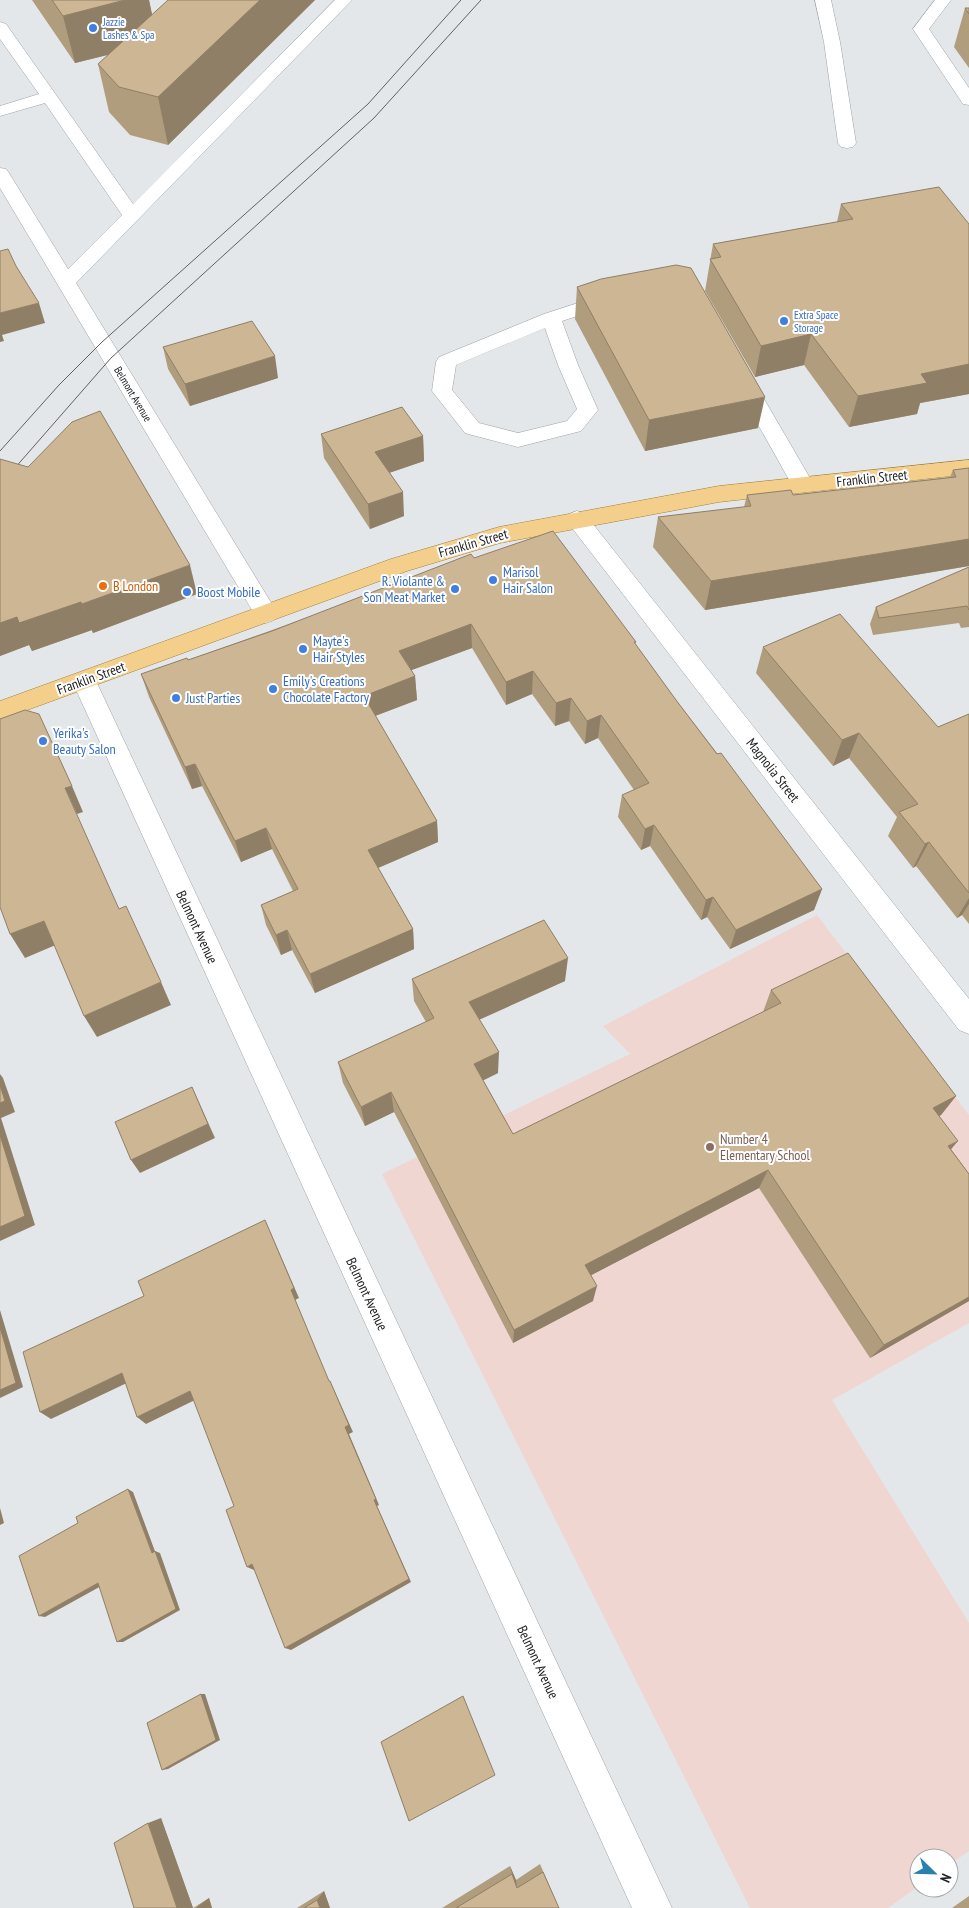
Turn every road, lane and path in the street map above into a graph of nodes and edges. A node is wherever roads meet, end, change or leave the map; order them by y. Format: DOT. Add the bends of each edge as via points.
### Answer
graph roads {
  1 [pos="344,0"];
  2 [pos="823,0"];
  3 [pos="943,0"];
  4 [pos="0,27"];
  5 [pos="48,97"];
  6 [pos="969,100"];
  7 [pos="0,111"];
  8 [pos="847,143"];
  9 [pos="0,173"];
  10 [pos="131,215"];
  11 [pos="66,282"];
  12 [pos="632,291"];
  13 [pos="551,318"];
  14 [pos="732,361"];
  15 [pos="969,467"];
  16 [pos="803,485"];
  17 [pos="577,518"];
  18 [pos="266,614"];
  19 [pos="84,681"];
  20 [pos="0,711"];
  21 [pos="969,1021"];
  22 [pos="652,1908"];
  1 -- 10 [label="street"];
  2 -- 8 [label="street"];
  3 -- 6 [label="street" via="920,29"];
  4 -- 5 [label="street"];
  5 -- 7 [label="street"];
  5 -- 10 [label="street"];
  9 -- 11 [label="street, Belmont Avenue"];
  10 -- 11 [label="street"];
  11 -- 18 [label="street, Belmont Avenue"];
  12 -- 13 [label="street"];
  13 -- 13 [label="street" via="446,362 442,391 472,428 518,440 574,426 588,410"];
  14 -- 16 [label="street"];
  15 -- 16 [label="main road, Franklin Street"];
  16 -- 17 [label="main road, Franklin Street" via="719,494"];
  17 -- 18 [label="main road, Franklin Street" via="499,535 417,560"];
  17 -- 21 [label="street, Magnolia Street"];
  18 -- 19 [label="main road, Franklin Street"];
  19 -- 20 [label="main road, Franklin Street"];
  19 -- 22 [label="street, Belmont Avenue"];
}
